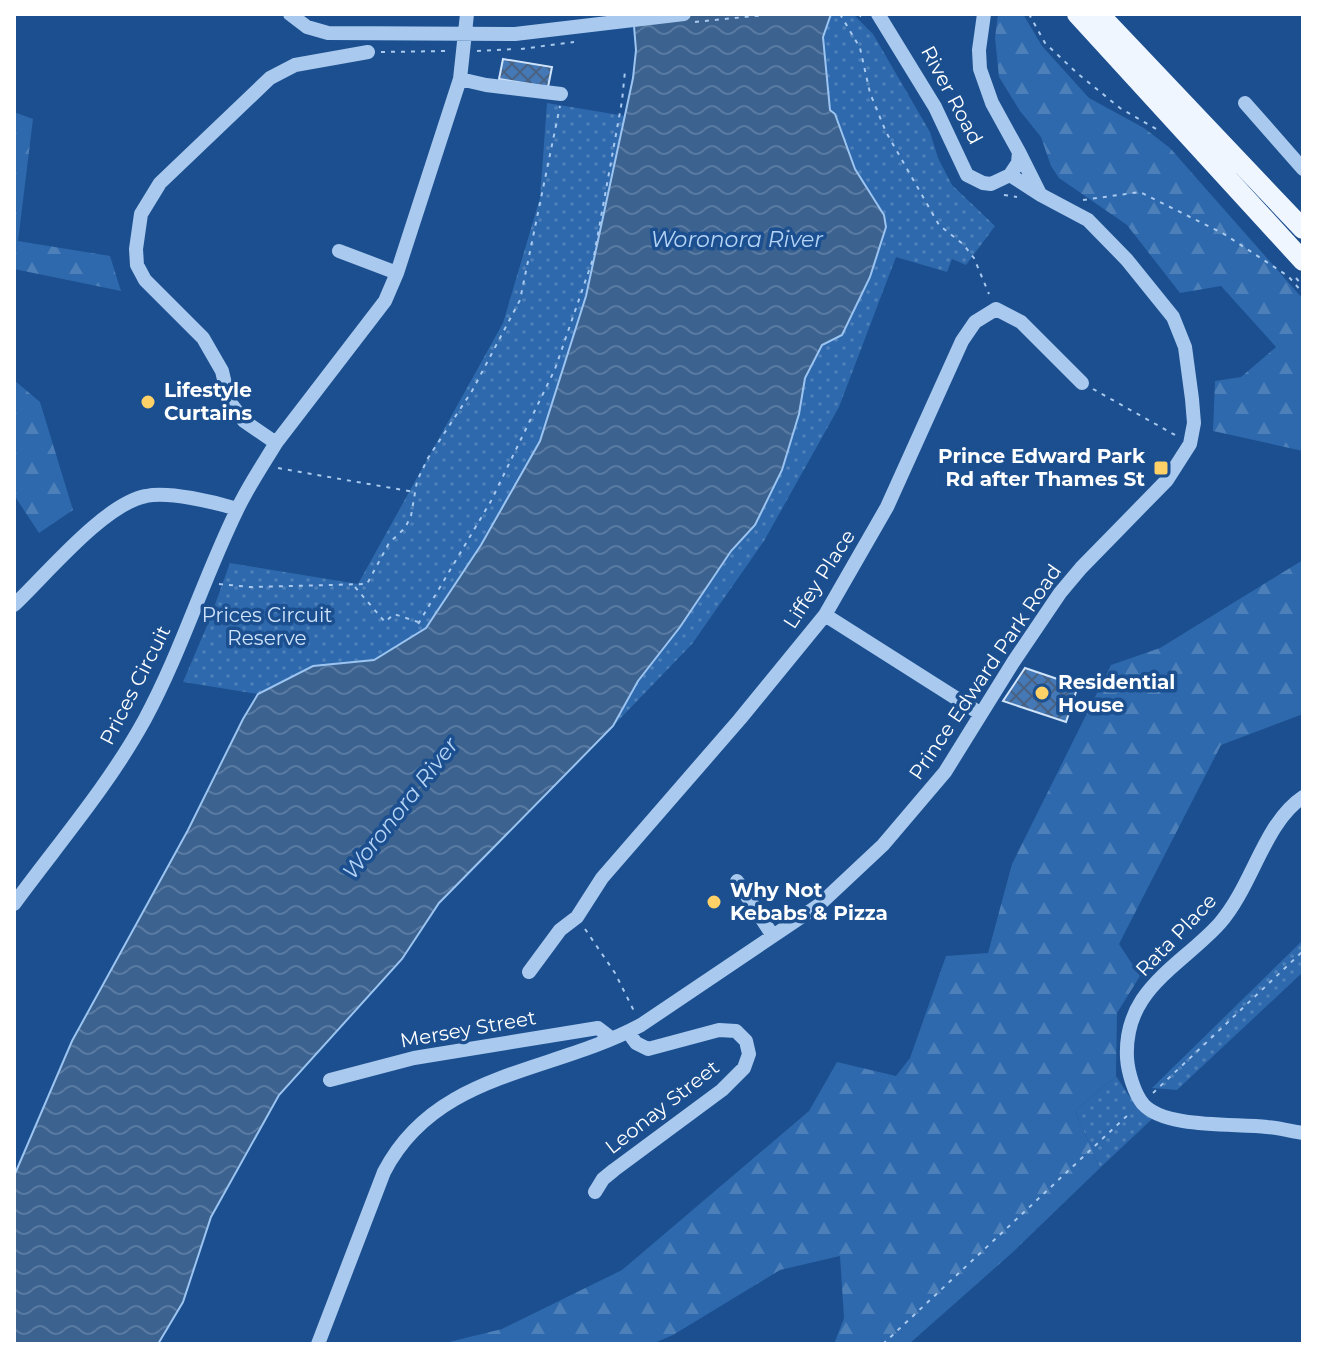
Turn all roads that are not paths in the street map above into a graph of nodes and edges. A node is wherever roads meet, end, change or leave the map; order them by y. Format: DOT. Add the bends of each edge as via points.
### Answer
graph roads {
  1 [pos="290,14"];
  2 [pos="467,14"];
  3 [pos="878,14"];
  4 [pos="984,14"];
  5 [pos="1077,14"];
  6 [pos="1104,17"];
  7 [pos="686,18"];
  8 [pos="564,21"];
  9 [pos="466,35"];
  10 [pos="368,52"];
  11 [pos="460,79"];
  12 [pos="561,94"];
  13 [pos="1245,103"];
  14 [pos="1019,152"];
  15 [pos="1303,169"];
  16 [pos="1010,175"];
  17 [pos="991,184"];
  18 [pos="1041,195"];
  19 [pos="1303,229"];
  20 [pos="339,251"];
  21 [pos="1295,264"];
  22 [pos="397,273"];
  23 [pos="1082,383"];
  24 [pos="276,443"];
  25 [pos="237,509"];
  26 [pos="14,605"];
  27 [pos="825,615"];
  28 [pos="981,714"];
  29 [pos="1303,797"];
  30 [pos="737,881"];
  31 [pos="14,904"];
  32 [pos="773,936"];
  33 [pos="529,972"];
  34 [pos="634,1028"];
  35 [pos="611,1038"];
  36 [pos="330,1080"];
  37 [pos="1303,1133"];
  38 [pos="595,1192"];
  39 [pos="318,1344"];
  1 -- 9 [label="street" via="307,27 328,33"];
  2 -- 9 [label="street, Prices Circuit"];
  3 -- 17 [label="street, River Road" via="935,107 967,175"];
  4 -- 14 [label="street, River Road" via="980,69"];
  5 -- 21 [label="main road"];
  6 -- 19 [label="main road"];
  7 -- 8 [label="street"];
  8 -- 9 [label="street" via="515,34"];
  9 -- 11 [label="street, Prices Circuit"];
  10 -- 24 [label="street" via="295,65 270,78 160,183 141,214 136,249 145,280 203,338 222,371 229,401 249,426"];
  11 -- 12 [label="street"];
  11 -- 22 [label="street, Prices Circuit"];
  13 -- 15 [label="street"];
  14 -- 16 [label="street"];
  14 -- 18 [label="street, River Road"];
  16 -- 17 [label="street"];
  16 -- 18 [label="street, Prince Edward Park Road"];
  17 -- 18 [label="street"];
  18 -- 28 [label="street, Prince Edward Park Road" via="1088,220 1173,317 1185,347 1194,423 1190,444 1167,480 1060,593"];
  20 -- 22 [label="street"];
  22 -- 24 [label="street, Prices Circuit" via="377,312"];
  23 -- 27 [label="street, Liffey Place" via="1021,322 996,309 975,322 887,507"];
  24 -- 25 [label="street, Prices Circuit"];
  25 -- 26 [label="street" via="158,495 132,500 87,534"];
  25 -- 31 [label="street, Prices Circuit" via="143,722"];
  27 -- 28 [label="street"];
  27 -- 33 [label="street, Liffey Place"];
  28 -- 32 [label="street, Prince Edward Park Road" via="945,772 883,845 819,905"];
  29 -- 37 [label="street, Rata Place" via="1276,824 1219,923 1142,1000 1127,1048 1128,1070 1150,1109 1196,1122"];
  30 -- 32 [label="street"];
  32 -- 34 [label="street, Prince Edward Park Road"];
  34 -- 35 [label="street, Prince Edward Park Road"];
  34 -- 38 [label="street, Leonay Street" via="636,1043 648,1049 729,1030 742,1035 749,1054 744,1068 722,1090 603,1179"];
  35 -- 36 [label="street, Mersey Street" via="598,1028 582,1030 414,1058"];
  35 -- 39 [label="street, Prince Edward Park Road" via="456,1096 409,1132 384,1172"];
}
